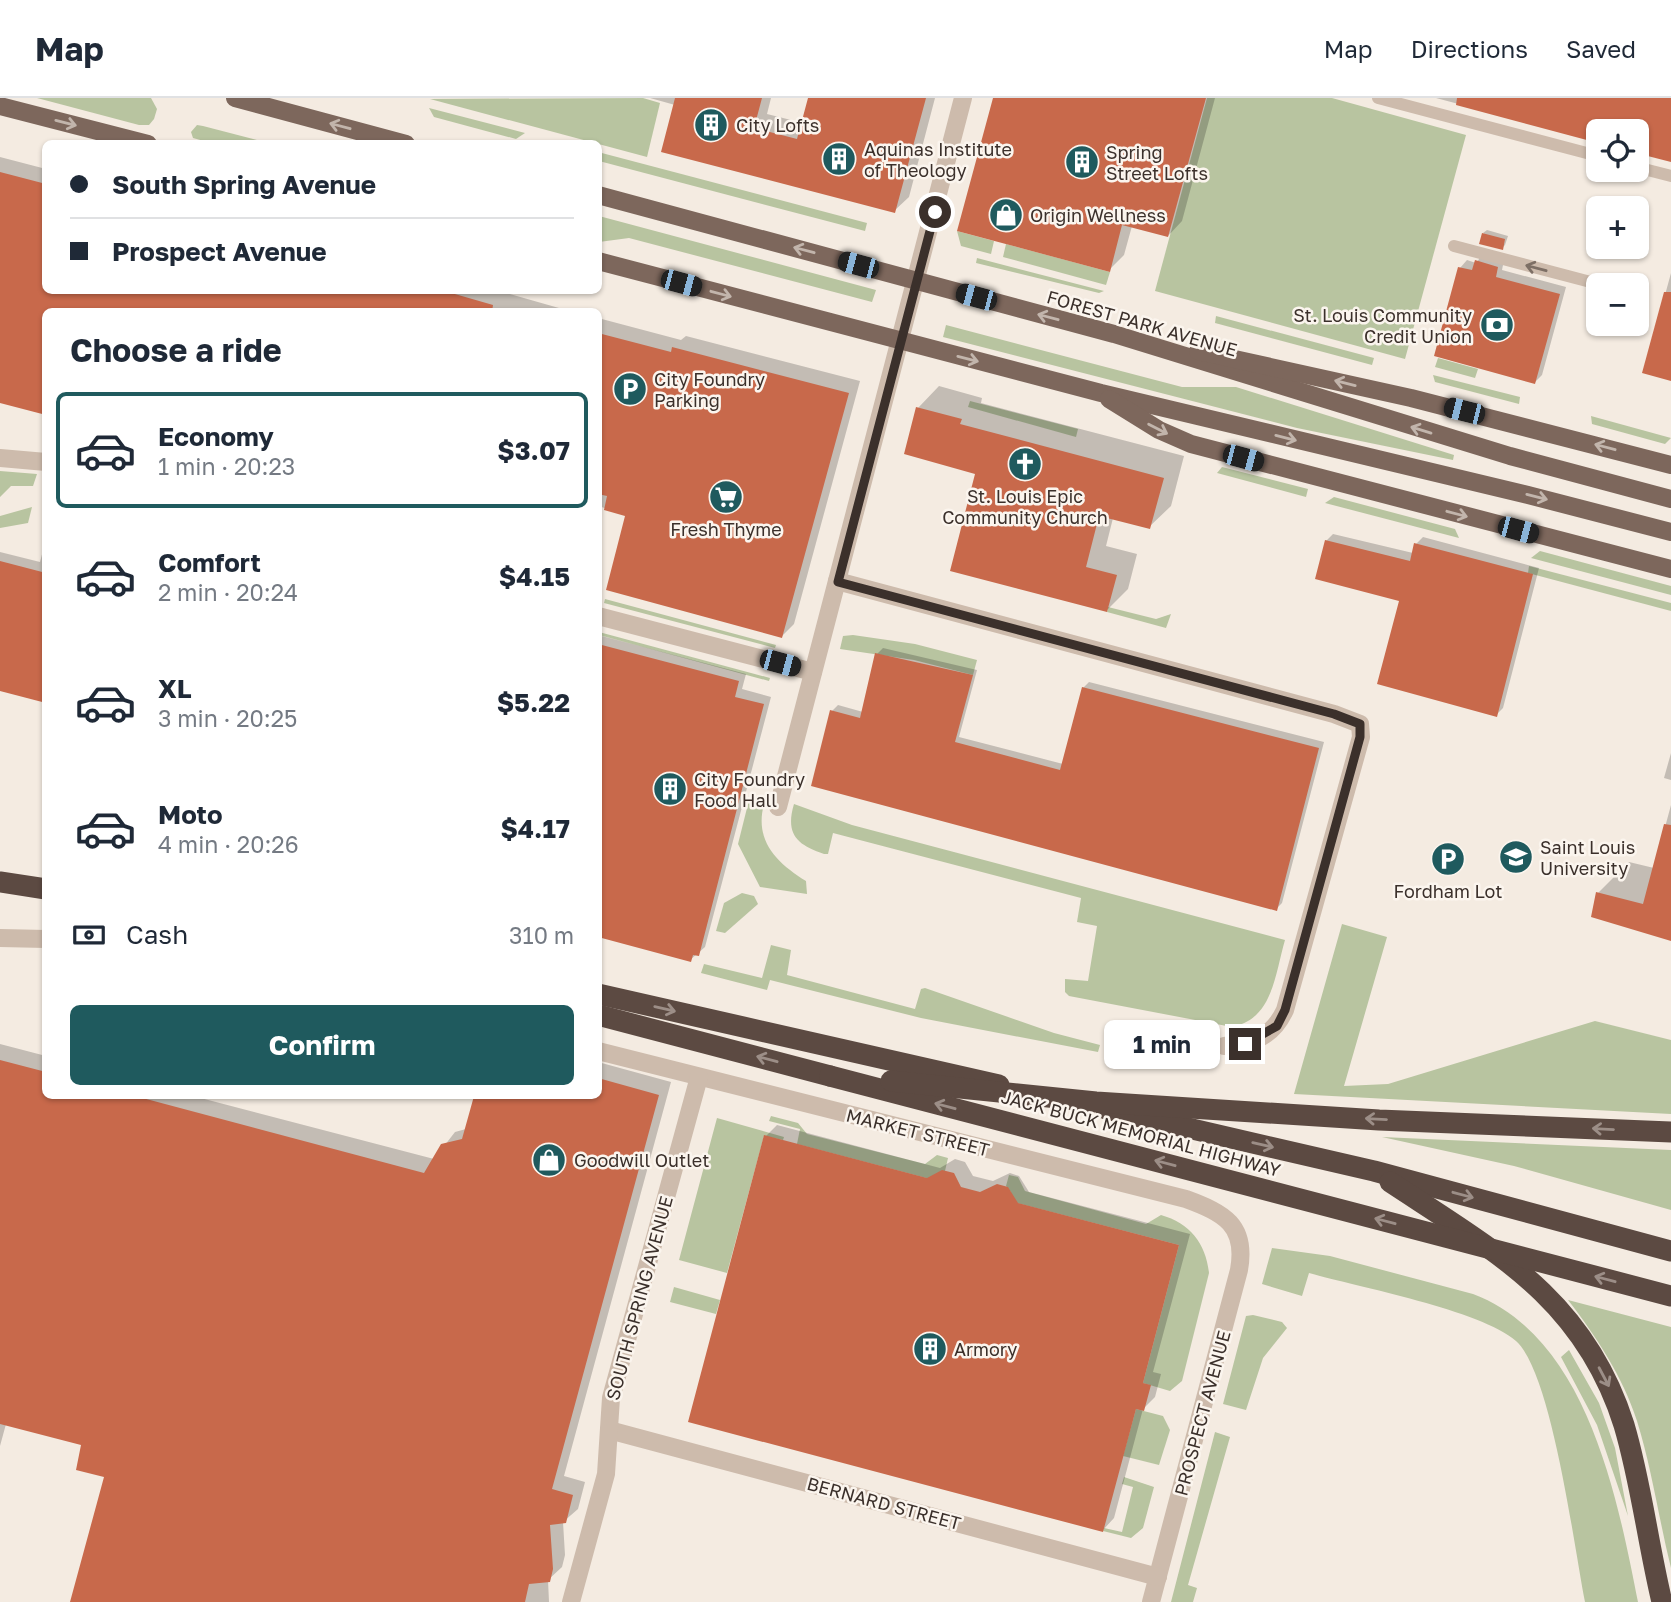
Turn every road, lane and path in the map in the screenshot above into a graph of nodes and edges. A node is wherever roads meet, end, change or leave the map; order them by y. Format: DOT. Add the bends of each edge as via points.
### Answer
graph roads {
  1 [pos="235,98"];
  2 [pos="964,98"];
  3 [pos="1378,98"];
  4 [pos="0,106"];
  5 [pos="132,140"];
  6 [pos="390,140"];
  7 [pos="1586,153"];
  8 [pos="1649,170"];
  9 [pos="1671,176"];
  10 [pos="602,196"];
  11 [pos="1454,246"];
  12 [pos="602,262"];
  13 [pos="917,281"];
  14 [pos="1586,281"];
  15 [pos="1114,334"];
  16 [pos="902,341"];
  17 [pos="1101,393"];
  18 [pos="0,458"];
  19 [pos="42,462"];
  20 [pos="1671,465"];
  21 [pos="1671,499"];
  22 [pos="1671,532"];
  23 [pos="1671,569"];
  24 [pos="838,582"];
  25 [pos="602,617"];
  26 [pos="813,672"];
  27 [pos="778,807"];
  28 [pos="0,877"];
  29 [pos="42,881"];
  30 [pos="0,882"];
  31 [pos="42,887"];
  32 [pos="0,939"];
  33 [pos="42,939"];
  34 [pos="602,995"];
  35 [pos="602,1016"];
  36 [pos="1224,1045"];
  37 [pos="602,1052"];
  38 [pos="830,1076"];
  39 [pos="699,1077"];
  40 [pos="1671,1132"];
  41 [pos="1374,1171"];
  42 [pos="1233,1224"];
  43 [pos="1671,1251"];
  44 [pos="1671,1296"];
  45 [pos="609,1430"];
  46 [pos="1158,1577"];
  47 [pos="571,1602"];
  48 [pos="1152,1602"];
  49 [pos="1662,1602"];
  6 -- 1 [label="main road, one-way"];
  2 -- 13 [label="street"];
  3 -- 7 [label="lane"];
  4 -- 5 [label="main road, one-way"];
  8 -- 9 [label="lane"];
  13 -- 10 [label="main road, FOREST PARK AVENUE, one-way"];
  14 -- 11 [label="lane, one-way"];
  12 -- 16 [label="main road, one-way"];
  15 -- 13 [label="main road, FOREST PARK AVENUE, one-way"];
  13 -- 16 [label="street"];
  20 -- 15 [label="main road, one-way" via="1327,378"];
  21 -- 15 [label="main road, FOREST PARK AVENUE, one-way" via="1399,423"];
  16 -- 17 [label="main road, one-way"];
  16 -- 24 [label="street"];
  17 -- 22 [label="main road, one-way"];
  17 -- 23 [label="main road, one-way" via="1137,418 1191,444"];
  18 -- 19 [label="street"];
  24 -- 26 [label="street"];
  24 -- 36 [label="street" via="1360,724 1285,1010 1277,1026 1264,1036 1245,1044"];
  25 -- 26 [label="street"];
  26 -- 27 [label="street"];
  28 -- 29 [label="highway"];
  30 -- 31 [label="highway"];
  32 -- 33 [label="street"];
  34 -- 41 [label="highway, JACK BUCK MEMORIAL HIGHWAY, one-way"];
  38 -- 35 [label="highway, JACK BUCK MEMORIAL HIGHWAY, one-way"];
  37 -- 39 [label="street, MARKET STREET"];
  40 -- 38 [label="highway, one-way, bridge" via="1096,1102"];
  44 -- 38 [label="highway, JACK BUCK MEMORIAL HIGHWAY, one-way, bridge"];
  39 -- 42 [label="street, MARKET STREET" via="1186,1199"];
  39 -- 45 [label="street, SOUTH SPRING AVENUE" via="611,1398"];
  41 -- 43 [label="highway, JACK BUCK MEMORIAL HIGHWAY, one-way"];
  41 -- 49 [label="highway, one-way" via="1510,1261 1549,1298 1585,1346 1604,1375 1624,1426"];
  42 -- 46 [label="street, PROSPECT AVENUE" via="1240,1240 1239,1270"];
  45 -- 46 [label="street, BERNARD STREET"];
  45 -- 47 [label="street, SOUTH SPRING AVENUE" via="606,1474"];
  46 -- 48 [label="street, PROSPECT AVENUE"];
}
